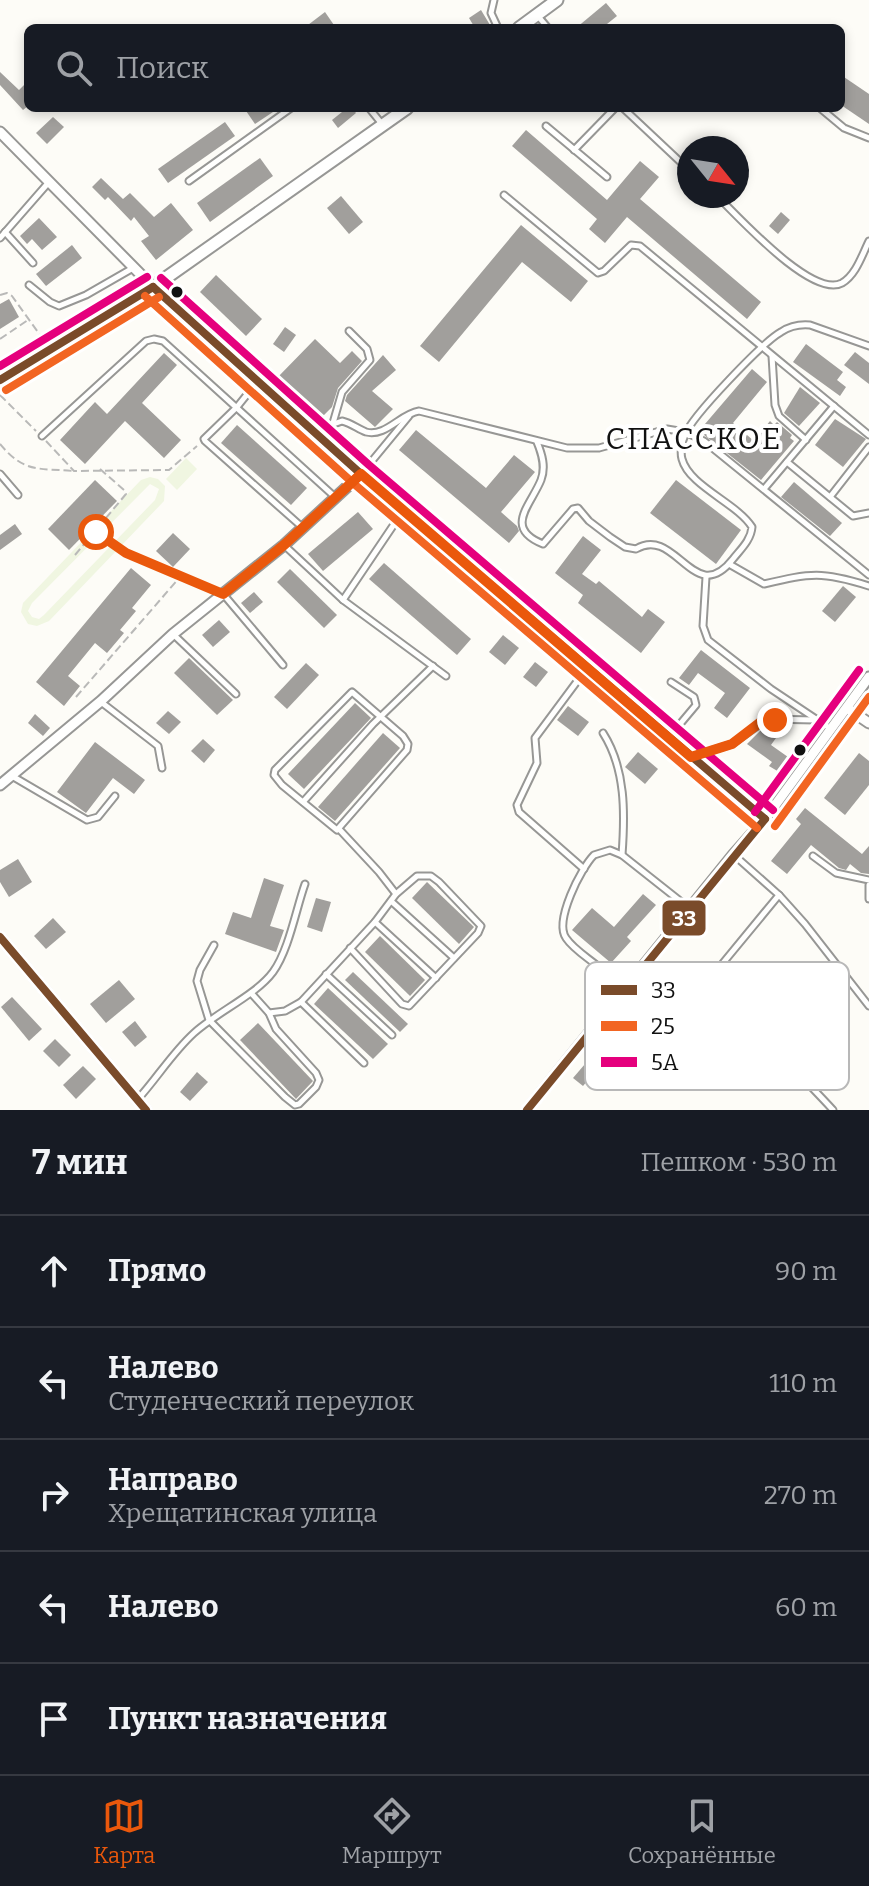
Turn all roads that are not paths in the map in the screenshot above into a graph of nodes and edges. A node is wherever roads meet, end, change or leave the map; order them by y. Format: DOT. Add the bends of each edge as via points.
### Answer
graph roads {
  1 [pos="494,0"];
  2 [pos="557,0"];
  3 [pos="536,15"];
  4 [pos="496,24"];
  5 [pos="524,24"];
  6 [pos="544,24"];
  7 [pos="285,112"];
  8 [pos="372,112"];
  9 [pos="401,112"];
  10 [pos="611,112"];
  11 [pos="627,112"];
  12 [pos="825,112"];
  13 [pos="382,125"];
  14 [pos="546,126"];
  15 [pos="0,132"];
  16 [pos="869,138"];
  17 [pos="574,150"];
  18 [pos="677,159"];
  19 [pos="607,177"];
  20 [pos="49,181"];
  21 [pos="189,181"];
  22 [pos="504,195"];
  23 [pos="730,208"];
  24 [pos="5,232"];
  25 [pos="0,238"];
  26 [pos="869,241"];
  27 [pos="33,263"];
  28 [pos="134,268"];
  29 [pos="29,285"];
  30 [pos="153,287"];
  31 [pos="349,331"];
  32 [pos="761,346"];
  33 [pos="869,346"];
  34 [pos="772,355"];
  35 [pos="0,380"];
  36 [pos="257,381"];
  37 [pos="834,406"];
  38 [pos="237,407"];
  39 [pos="413,412"];
  40 [pos="332,423"];
  41 [pos="314,432"];
  42 [pos="685,432"];
  43 [pos="869,435"];
  44 [pos="42,436"];
  45 [pos="806,440"];
  46 [pos="537,442"];
  47 [pos="869,447"];
  48 [pos="787,462"];
  49 [pos="0,474"];
  50 [pos="361,474"];
  51 [pos="764,489"];
  52 [pos="18,495"];
  53 [pos="336,497"];
  54 [pos="830,497"];
  55 [pos="404,511"];
  56 [pos="869,513"];
  57 [pos="303,528"];
  58 [pos="284,545"];
  59 [pos="729,564"];
  60 [pos="869,575"];
  61 [pos="706,577"];
  62 [pos="869,586"];
  63 [pos="223,594"];
  64 [pos="343,600"];
  65 [pos="173,634"];
  66 [pos="283,665"];
  67 [pos="433,666"];
  68 [pos="587,668"];
  69 [pos="446,676"];
  70 [pos="869,677"];
  71 [pos="671,682"];
  72 [pos="236,694"];
  73 [pos="101,701"];
  74 [pos="847,708"];
  75 [pos="382,716"];
  76 [pos="816,720"];
  77 [pos="869,723"];
  78 [pos="832,730"];
  79 [pos="603,733"];
  80 [pos="669,737"];
  81 [pos="691,757"];
  82 [pos="162,768"];
  83 [pos="11,776"];
  84 [pos="0,785"];
  85 [pos="115,796"];
  86 [pos="303,802"];
  87 [pos="765,819"];
  88 [pos="339,829"];
  89 [pos="622,855"];
  90 [pos="733,855"];
  91 [pos="813,856"];
  92 [pos="584,869"];
  93 [pos="869,883"];
  94 [pos="305,884"];
  95 [pos="396,894"];
  96 [pos="779,895"];
  97 [pos="869,899"];
  98 [pos="391,901"];
  99 [pos="689,908"];
  100 [pos="375,922"];
  101 [pos="0,937"];
  102 [pos="214,945"];
  103 [pos="350,948"];
  104 [pos="454,958"];
  105 [pos="593,962"];
  106 [pos="646,962"];
  107 [pos="723,962"];
  108 [pos="835,962"];
  109 [pos="326,974"];
  110 [pos="436,978"];
  111 [pos="849,980"];
  112 [pos="251,993"];
  113 [pos="301,1002"];
  114 [pos="869,1006"];
  115 [pos="269,1013"];
  116 [pos="209,1020"];
  117 [pos="392,1035"];
  118 [pos="585,1038"];
  119 [pos="364,1063"];
  120 [pos="815,1090"];
  121 [pos="137,1100"];
  122 [pos="146,1110"];
  123 [pos="527,1110"];
  124 [pos="833,1110"];
  1 -- 4 [label="lane" via="491,13"];
  2 -- 3 [label="street"];
  3 -- 5 [label="street"];
  3 -- 6 [label="lane"];
  7 -- 21 [label="lane"];
  8 -- 13 [label="lane"];
  9 -- 13 [label="street"];
  10 -- 17 [label="lane"];
  11 -- 18 [label="lane"];
  12 -- 16 [label="lane" via="844,128"];
  13 -- 30 [label="street"];
  14 -- 17 [label="lane"];
  15 -- 20 [label="street"];
  17 -- 19 [label="lane"];
  20 -- 24 [label="lane"];
  20 -- 28 [label="street"];
  22 -- 32 [label="lane" via="598,273 631,245 640,246"];
  23 -- 26 [label="lane" via="788,263 826,286 852,275"];
  24 -- 25 [label="lane"];
  24 -- 27 [label="lane"];
  28 -- 29 [label="lane" via="59,306"];
  28 -- 30 [label="street"];
  30 -- 35 [label="street"];
  30 -- 36 [label="street"];
  31 -- 40 [label="lane" via="367,349 370,360 342,392"];
  32 -- 33 [label="lane" via="801,324"];
  32 -- 34 [label="lane"];
  32 -- 42 [label="lane"];
  34 -- 37 [label="lane"];
  34 -- 45 [label="lane" via="779,416"];
  36 -- 38 [label="lane"];
  36 -- 41 [label="street"];
  37 -- 43 [label="lane"];
  37 -- 45 [label="lane"];
  38 -- 44 [label="lane" via="163,341 154,339"];
  38 -- 53 [label="lane"];
  38 -- 57 [label="lane" via="204,439 207,445"];
  39 -- 40 [label="lane" via="373,433 346,422"];
  39 -- 46 [label="lane"];
  39 -- 50 [label="lane"];
  40 -- 41 [label="lane"];
  41 -- 50 [label="street"];
  42 -- 46 [label="lane" via="667,429 599,448"];
  42 -- 51 [label="lane"];
  42 -- 59 [label="lane" via="682,462 752,527"];
  45 -- 48 [label="lane"];
  46 -- 61 [label="lane" via="542,478 523,511 522,526 532,540 543,544 578,508 625,547 657,544"];
  47 -- 54 [label="lane"];
  48 -- 51 [label="lane"];
  48 -- 54 [label="lane"];
  49 -- 52 [label="lane"];
  50 -- 53 [label="street"];
  50 -- 55 [label="street"];
  51 -- 60 [label="lane"];
  53 -- 57 [label="street"];
  54 -- 56 [label="lane" via="853,516"];
  55 -- 64 [label="lane"];
  55 -- 68 [label="street"];
  57 -- 58 [label="street"];
  58 -- 63 [label="street"];
  58 -- 64 [label="lane"];
  59 -- 61 [label="lane"];
  59 -- 62 [label="lane" via="764,584 808,574"];
  61 -- 76 [label="lane" via="703,626 708,640"];
  63 -- 65 [label="street"];
  63 -- 66 [label="lane"];
  64 -- 67 [label="lane"];
  65 -- 72 [label="lane"];
  65 -- 73 [label="street"];
  67 -- 69 [label="lane"];
  67 -- 75 [label="lane"];
  68 -- 80 [label="street"];
  68 -- 92 [label="lane" via="535,738 537,763 517,805"];
  70 -- 74 [label="street"];
  71 -- 80 [label="lane" via="694,697 696,705"];
  73 -- 82 [label="lane" via="158,746"];
  73 -- 83 [label="street"];
  74 -- 77 [label="street"];
  74 -- 78 [label="street"];
  75 -- 86 [label="lane"];
  75 -- 86 [label="lane" via="348,693 275,770 275,778"];
  75 -- 88 [label="lane" via="403,736 407,750"];
  76 -- 78 [label="lane"];
  76 -- 81 [label="lane" via="767,719 732,744"];
  78 -- 87 [label="street"];
  79 -- 89 [label="lane" via="617,766 625,809"];
  80 -- 81 [label="street"];
  81 -- 87 [label="street"];
  83 -- 84 [label="street"];
  83 -- 85 [label="lane" via="87,820 98,817"];
  86 -- 88 [label="lane"];
  87 -- 90 [label="street"];
  88 -- 95 [label="lane"];
  89 -- 92 [label="lane" via="603,851"];
  89 -- 99 [label="lane"];
  90 -- 96 [label="lane"];
  90 -- 99 [label="street"];
  91 -- 93 [label="lane" via="836,873"];
  92 -- 105 [label="lane" via="562,927 568,941"];
  93 -- 97 [label="lane"];
  94 -- 112 [label="lane" via="278,963"];
  95 -- 98 [label="lane"];
  95 -- 104 [label="lane" via="417,876 431,876 478,920 478,933"];
  96 -- 107 [label="lane"];
  96 -- 108 [label="lane"];
  98 -- 100 [label="lane"];
  98 -- 104 [label="lane"];
  99 -- 106 [label="street"];
  100 -- 103 [label="lane"];
  100 -- 110 [label="lane"];
  101 -- 121 [label="street"];
  102 -- 116 [label="lane" via="197,981"];
  103 -- 109 [label="lane"];
  103 -- 110 [label="lane" via="405,1006"];
  104 -- 110 [label="lane"];
  109 -- 113 [label="lane"];
  109 -- 117 [label="lane"];
  111 -- 114 [label="lane"];
  112 -- 115 [label="lane"];
  112 -- 116 [label="lane"];
  113 -- 115 [label="lane"];
  113 -- 119 [label="lane"];
  115 -- 116 [label="lane" via="319,1080 299,1104 285,1097"];
  116 -- 121 [label="lane"];
  118 -- 123 [label="street"];
  120 -- 124 [label="lane"];
  121 -- 122 [label="street"];
}
